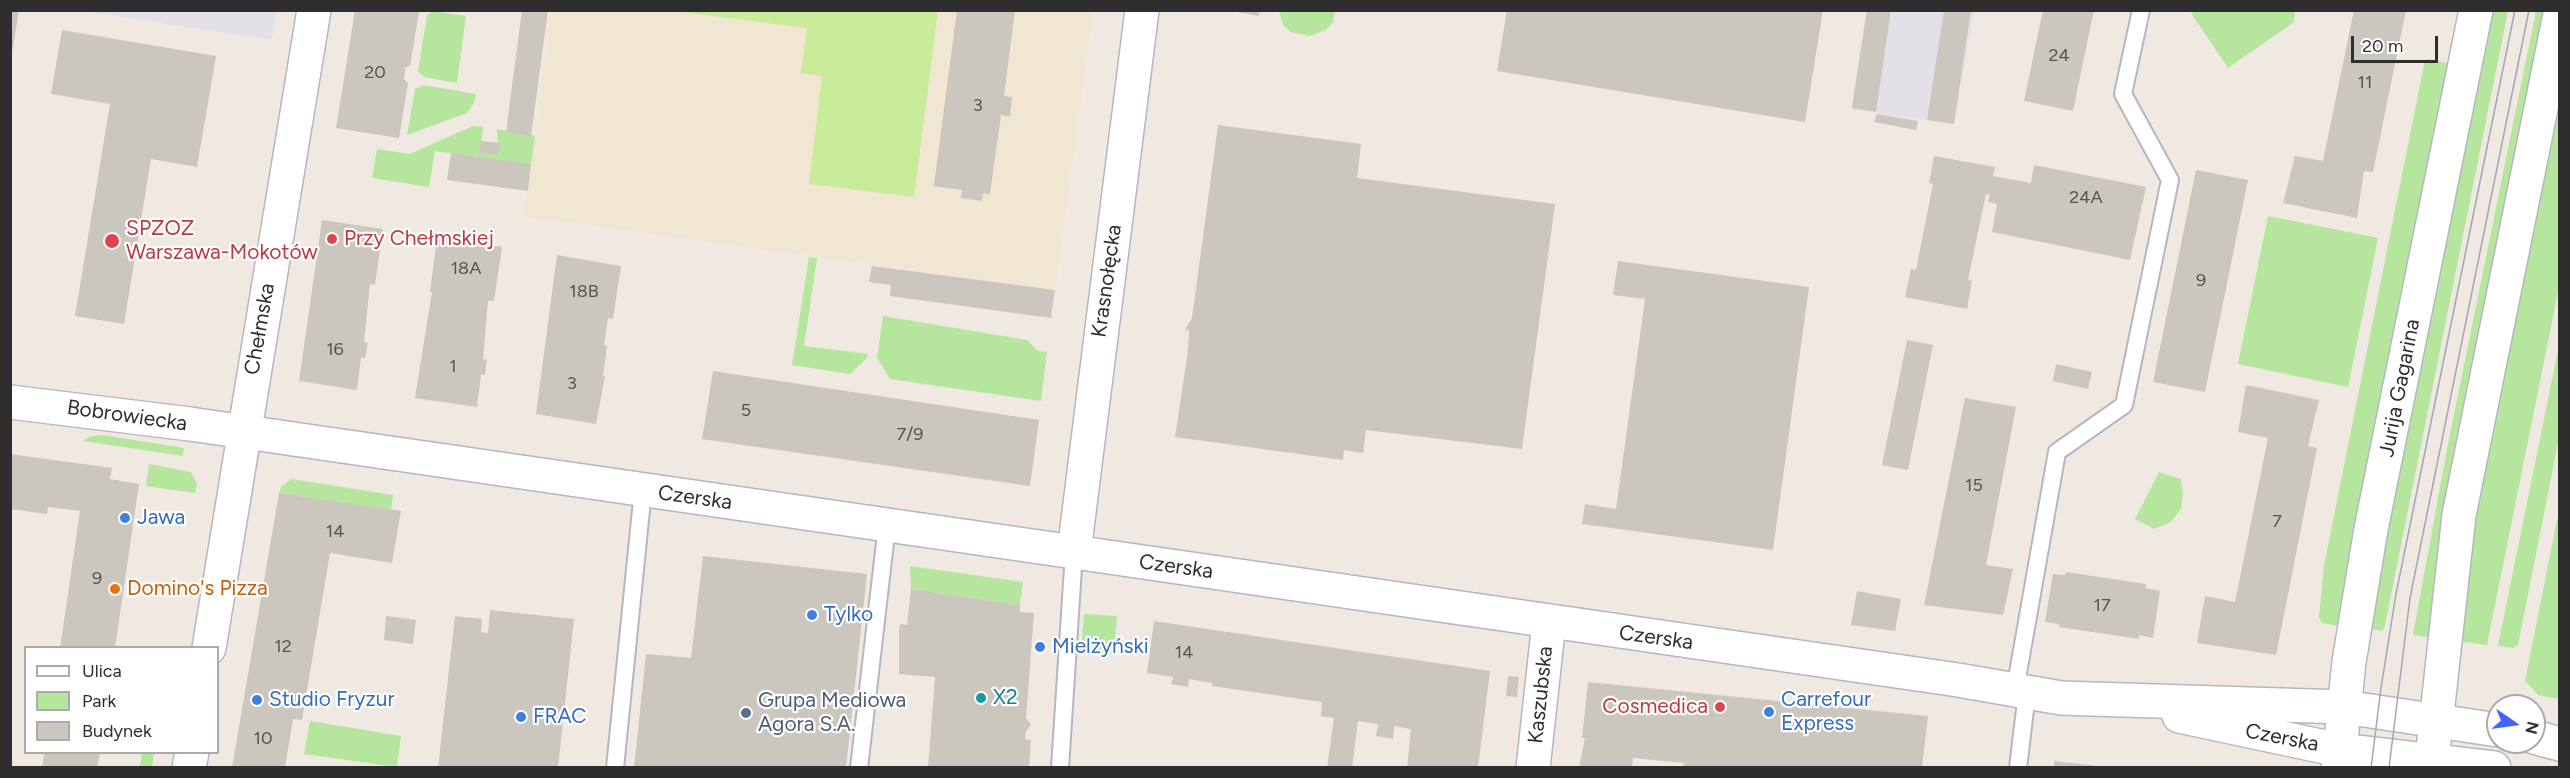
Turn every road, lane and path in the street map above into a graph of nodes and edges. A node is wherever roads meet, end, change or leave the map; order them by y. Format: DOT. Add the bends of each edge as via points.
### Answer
graph roads {
  1 [pos="314,10"];
  2 [pos="1142,10"];
  3 [pos="2141,10"];
  4 [pos="2476,10"];
  5 [pos="2559,14"];
  6 [pos="10,402"];
  7 [pos="244,432"];
  8 [pos="642,490"];
  9 [pos="887,525"];
  10 [pos="1074,552"];
  11 [pos="1549,622"];
  12 [pos="209,646"];
  13 [pos="2021,692"];
  14 [pos="2107,700"];
  15 [pos="2344,708"];
  16 [pos="2436,720"];
  17 [pos="2486,728"];
  18 [pos="2338,759"];
  19 [pos="2432,764"];
  20 [pos="615,768"];
  21 [pos="859,768"];
  22 [pos="1060,768"];
  23 [pos="1533,768"];
  24 [pos="2018,768"];
  25 [pos="2494,768"];
  1 -- 7 [label="street, Chełmska"];
  2 -- 10 [label="street, Krasnołęcka"];
  3 -- 13 [label="lane" via="2123,94 2170,180 2124,405 2057,452"];
  4 -- 15 [label="street, Jurija Gagarina" via="2371,530"];
  5 -- 16 [label="street" via="2461,504"];
  6 -- 7 [label="street, Bobrowiecka"];
  7 -- 8 [label="street, Czerska"];
  7 -- 12 [label="street, Chełmska"];
  8 -- 9 [label="street, Czerska"];
  8 -- 20 [label="lane"];
  9 -- 10 [label="street, Czerska"];
  9 -- 21 [label="lane"];
  10 -- 11 [label="street, Czerska"];
  10 -- 22 [label="lane"];
  11 -- 13 [label="street, Czerska"];
  11 -- 23 [label="street, Kaszubska"];
  13 -- 14 [label="street, Czerska"];
  13 -- 24 [label="lane"];
  14 -- 15 [label="street, Czerska"];
  14 -- 18 [label="street, Czerska"];
  15 -- 16 [label="street, Czerska"];
  15 -- 18 [label="street, Jurija Gagarina"];
  16 -- 17 [label="street, Czerska"];
  16 -- 19 [label="street"];
  18 -- 19 [label="street, Czerska"];
  19 -- 25 [label="street, Czerska"];
}
